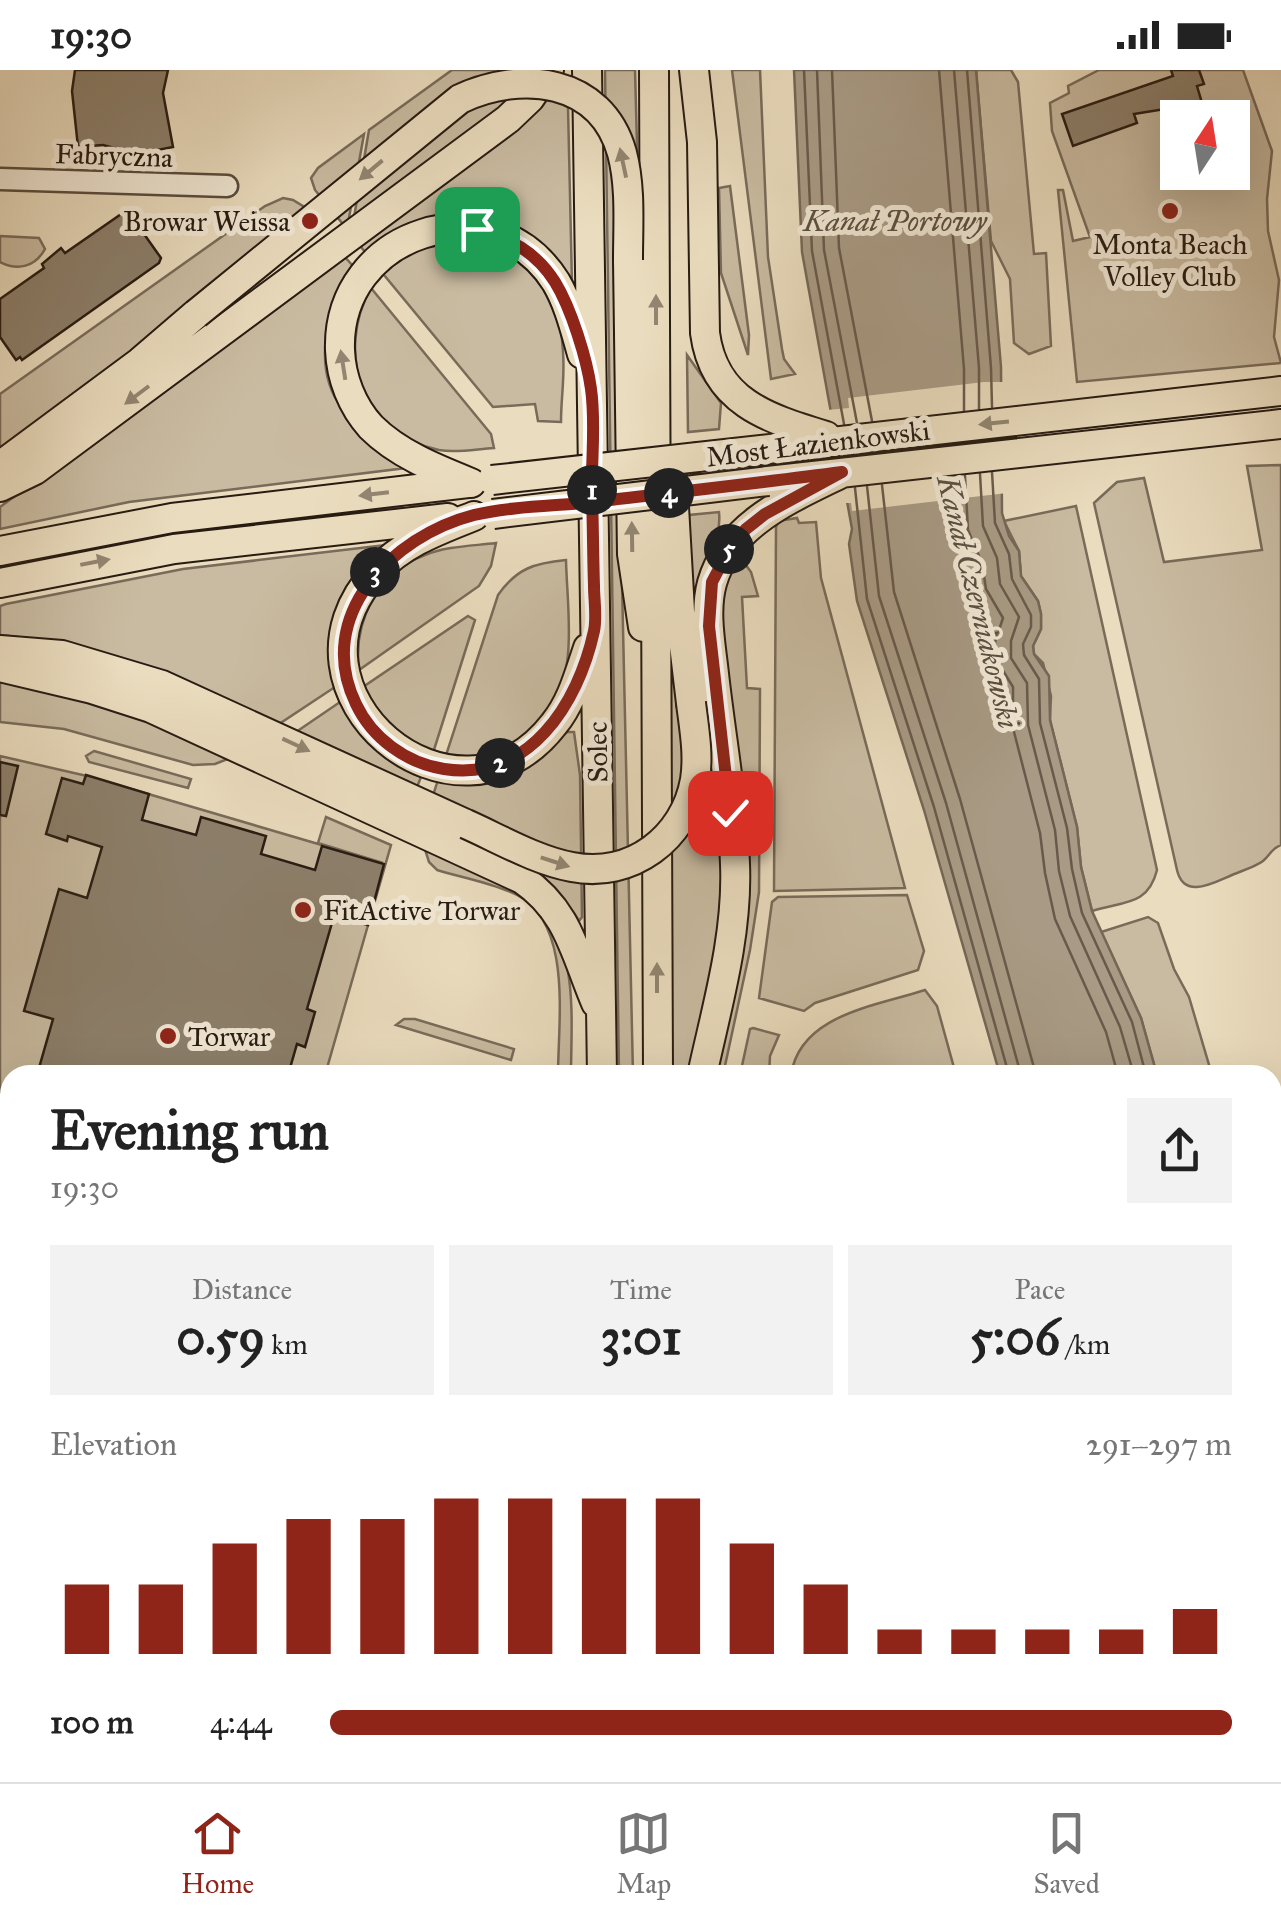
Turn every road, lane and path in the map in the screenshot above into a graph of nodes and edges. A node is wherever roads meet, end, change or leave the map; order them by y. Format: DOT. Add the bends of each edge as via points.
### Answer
graph roads {
  1 [pos="550,70"];
  2 [pos="587,70"];
  3 [pos="654,70"];
  4 [pos="694,70"];
  5 [pos="0,179"];
  6 [pos="227,186"];
  7 [pos="592,390"];
  8 [pos="1281,391"];
  9 [pos="656,408"];
  10 [pos="1281,424"];
  11 [pos="837,440"];
  12 [pos="0,466"];
  13 [pos="842,472"];
  14 [pos="482,481"];
  15 [pos="0,487"];
  16 [pos="483,514"];
  17 [pos="0,551"];
  18 [pos="0,582"];
  19 [pos="595,628"];
  20 [pos="0,650"];
  21 [pos="654,667"];
  22 [pos="0,668"];
  23 [pos="202,716"];
  24 [pos="601,1015"];
  25 [pos="602,1065"];
  26 [pos="658,1065"];
  27 [pos="704,1065"];
  1 -- 15 [label="main road, one-way" via="517,111 35,470"];
  2 -- 7 [label="main road, Solec"];
  9 -- 3 [label="main road, Solec, one-way"];
  4 -- 11 [label="main road" via="705,333 715,368 759,412"];
  5 -- 6 [label="street, Fabryczna"];
  14 -- 7 [label="main road, one-way" via="393,444 367,422 349,392 340,357 342,320 376,260 404,241 444,229 477,229 526,249 565,300"];
  7 -- 19 [label="main road, Solec"];
  8 -- 11 [label="main road, Most Łazienkowski, one-way"];
  9 -- 21 [label="main road, Solec"];
  23 -- 9 [label="main road, one-way, bridge" via="568,866 595,870 646,854 682,818 696,748 680,612 675,484"];
  10 -- 13 [label="main road, Most Łazienkowski"];
  11 -- 14 [label="main road, Most Łazienkowski, bridge"];
  21 -- 12 [label="main road, one-way, bridge" via="632,554 627,180 612,130 598,111 546,80 494,82 460,99 140,362"];
  13 -- 16 [label="main road, Most Łazienkowski, bridge"];
  13 -- 27 [label="main road" via="746,529 712,582 709,626 735,904"];
  14 -- 17 [label="main road, Most Łazienkowski, one-way" via="172,518"];
  18 -- 16 [label="main road, Most Łazienkowski, one-way" via="174,549"];
  16 -- 19 [label="main road" via="412,543 374,573 356,601 345,637 346,671 356,705 374,731 408,757 441,768 506,761 556,722"];
  19 -- 24 [label="main road, Solec"];
  20 -- 23 [label="main road" via="100,664"];
  26 -- 21 [label="main road, Solec, one-way"];
  22 -- 23 [label="main road"];
  23 -- 24 [label="main road" via="522,879 552,904 571,936"];
  24 -- 25 [label="main road, Solec"];
}
